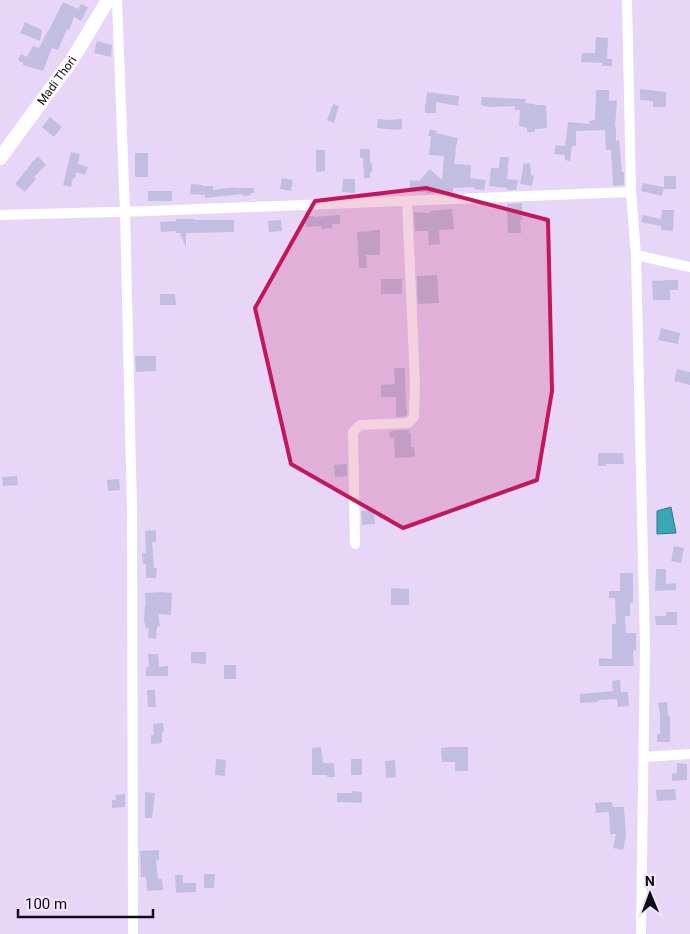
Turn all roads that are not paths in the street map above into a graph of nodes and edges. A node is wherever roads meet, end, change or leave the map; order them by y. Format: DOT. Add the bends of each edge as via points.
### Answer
graph roads {
  1 [pos="108,0"];
  2 [pos="117,0"];
  3 [pos="627,0"];
  4 [pos="0,158"];
  5 [pos="631,192"];
  6 [pos="407,201"];
  7 [pos="125,212"];
  8 [pos="0,215"];
  9 [pos="636,255"];
  10 [pos="690,266"];
  11 [pos="355,544"];
  12 [pos="690,754"];
  13 [pos="644,757"];
  14 [pos="134,934"];
  15 [pos="641,934"];
  1 -- 4 [label="main road, Madi Thori" via="72,60"];
  2 -- 7 [label="street"];
  3 -- 5 [label="street"];
  5 -- 6 [label="street"];
  5 -- 9 [label="street"];
  6 -- 7 [label="street"];
  6 -- 11 [label="street" via="414,417 408,423 360,425 353,432"];
  7 -- 8 [label="street"];
  7 -- 14 [label="street" via="132,520"];
  9 -- 10 [label="street"];
  9 -- 13 [label="street" via="645,636"];
  12 -- 13 [label="street"];
  13 -- 15 [label="street"];
}
